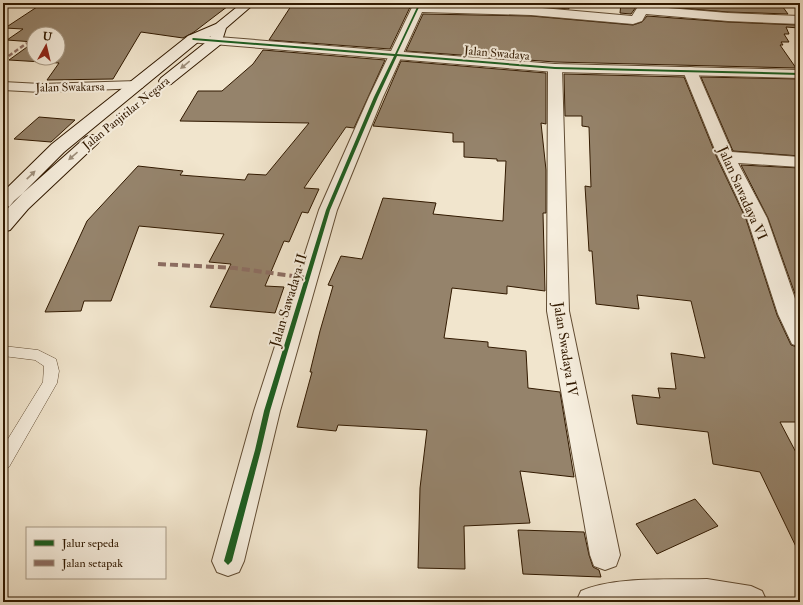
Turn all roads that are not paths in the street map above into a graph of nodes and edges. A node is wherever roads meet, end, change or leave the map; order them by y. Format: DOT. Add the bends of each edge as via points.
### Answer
graph roads {
  1 [pos="8,3"];
  2 [pos="249,3"];
  3 [pos="419,5"];
  4 [pos="3,6"];
  5 [pos="677,8"];
  6 [pos="800,20"];
  7 [pos="218,34"];
  8 [pos="395,55"];
  9 [pos="554,68"];
  10 [pos="690,71"];
  11 [pos="800,74"];
  12 [pos="3,86"];
  13 [pos="146,92"];
  14 [pos="107,128"];
  15 [pos="726,158"];
  16 [pos="800,162"];
  17 [pos="3,202"];
  18 [pos="3,226"];
  19 [pos="800,338"];
  20 [pos="3,351"];
  21 [pos="3,462"];
  22 [pos="605,554"];
  23 [pos="228,561"];
  24 [pos="592,602"];
  25 [pos="751,602"];
  1 -- 4 [label="street"];
  2 -- 7 [label="street, Jalan Panjitilar Negara"];
  3 -- 5 [label="street" via="632,20 638,18 642,10"];
  3 -- 8 [label="street, Jalan Sawadaya II"];
  5 -- 6 [label="street"];
  7 -- 8 [label="street, Jalan Swadaya"];
  7 -- 13 [label="street, Jalan Panjitilar Negara, one-way"];
  7 -- 13 [label="street" via="193,39"];
  8 -- 9 [label="street, Jalan Swadaya"];
  8 -- 23 [label="street, Jalan Sawadaya II" via="328,210 267,411"];
  9 -- 10 [label="street, Jalan Swadaya"];
  9 -- 22 [label="street, Jalan Swadaya IV" via="558,311"];
  10 -- 11 [label="street, Jalan Swadaya"];
  10 -- 15 [label="street, Jalan Sawadaya VI"];
  12 -- 13 [label="street, Jalan Swakarsa"];
  17 -- 13 [label="street, one-way" via="58,148"];
  14 -- 18 [label="street, Jalan Panjitilar Negara, one-way" via="52,175"];
  15 -- 16 [label="street"];
  15 -- 19 [label="street, Jalan Sawadaya VI" via="757,218 789,314"];
  20 -- 21 [label="lane" via="38,355 51,363 52,371 50,383"];
  24 -- 25 [label="street" via="610,598 707,595"];
}
